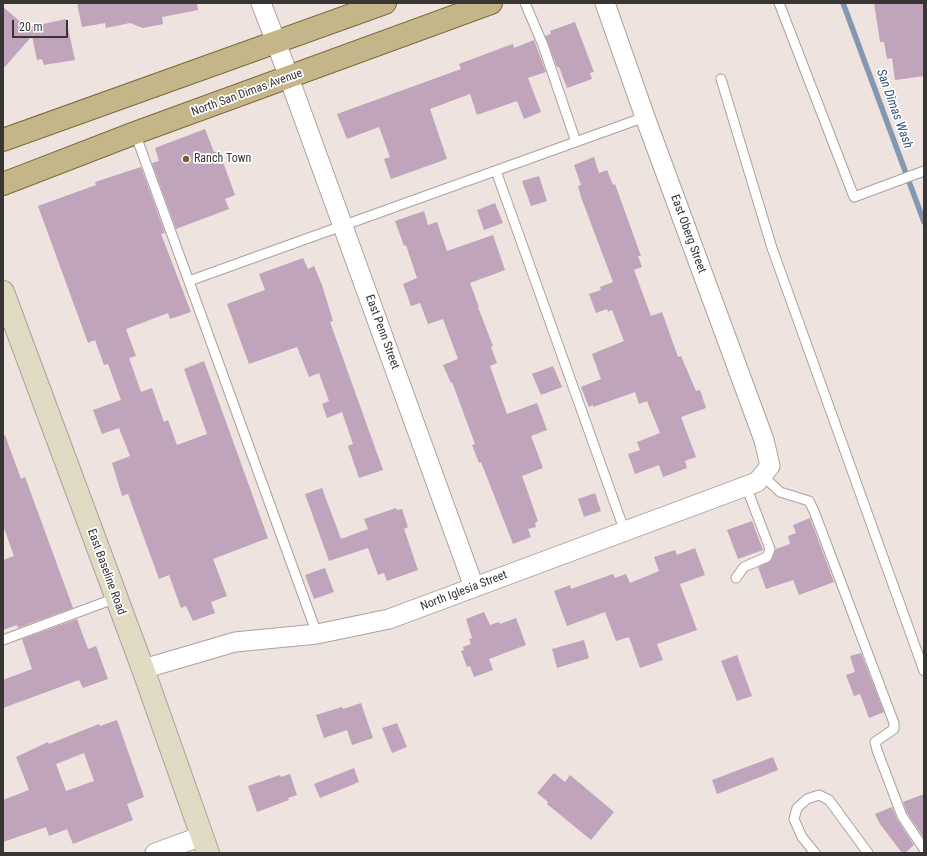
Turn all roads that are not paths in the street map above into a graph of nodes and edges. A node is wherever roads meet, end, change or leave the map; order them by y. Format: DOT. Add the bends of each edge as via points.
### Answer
graph roads {
  1 [pos="260,3"];
  2 [pos="385,3"];
  3 [pos="491,3"];
  4 [pos="525,3"];
  5 [pos="605,3"];
  6 [pos="779,3"];
  7 [pos="276,42"];
  8 [pos="289,77"];
  9 [pos="721,79"];
  10 [pos="645,117"];
  11 [pos="135,133"];
  12 [pos="3,140"];
  13 [pos="576,142"];
  14 [pos="496,171"];
  15 [pos="924,171"];
  16 [pos="3,184"];
  17 [pos="343,226"];
  18 [pos="189,281"];
  19 [pos="3,292"];
  20 [pos="766,470"];
  21 [pos="746,486"];
  22 [pos="625,532"];
  23 [pos="736,578"];
  24 [pos="474,587"];
  25 [pos="116,598"];
  26 [pos="317,634"];
  27 [pos="3,640"];
  28 [pos="143,669"];
  29 [pos="924,670"];
  30 [pos="205,845"];
  31 [pos="924,849"];
  32 [pos="155,853"];
  33 [pos="815,853"];
  34 [pos="868,853"];
  1 -- 7 [label="street, East Penn Street"];
  2 -- 7 [label="main road"];
  3 -- 8 [label="main road, North San Dimas Avenue"];
  4 -- 13 [label="lane" via="543,45"];
  5 -- 10 [label="street, East Oberg Street"];
  6 -- 15 [label="lane" via="854,197"];
  7 -- 8 [label="street, East Penn Street"];
  7 -- 12 [label="main road"];
  8 -- 11 [label="main road, North San Dimas Avenue"];
  8 -- 17 [label="street, East Penn Street"];
  9 -- 29 [label="lane" via="772,248"];
  10 -- 13 [label="lane"];
  10 -- 20 [label="street, East Oberg Street" via="764,440"];
  11 -- 16 [label="main road, North San Dimas Avenue"];
  11 -- 18 [label="lane"];
  13 -- 14 [label="lane"];
  14 -- 17 [label="lane"];
  14 -- 22 [label="lane"];
  17 -- 18 [label="lane"];
  17 -- 24 [label="street, East Penn Street"];
  18 -- 26 [label="lane"];
  19 -- 25 [label="main road, East Baseline Road"];
  20 -- 21 [label="street, North Iglesia Street" via="757,482"];
  20 -- 31 [label="lane" via="780,492 809,501 814,511 894,723 894,729 875,742 877,750 902,816"];
  21 -- 22 [label="street, North Iglesia Street"];
  21 -- 23 [label="lane" via="770,549 767,557 744,567"];
  22 -- 24 [label="street, North Iglesia Street"];
  24 -- 26 [label="street, North Iglesia Street" via="389,619"];
  25 -- 27 [label="lane"];
  25 -- 28 [label="main road, East Baseline Road"];
  26 -- 28 [label="street, North Iglesia Street" via="235,642"];
  28 -- 30 [label="main road, East Baseline Road"];
  30 -- 32 [label="street"];
  33 -- 34 [label="lane" via="802,837 794,819 797,808 807,799 819,795 830,800"];
}
